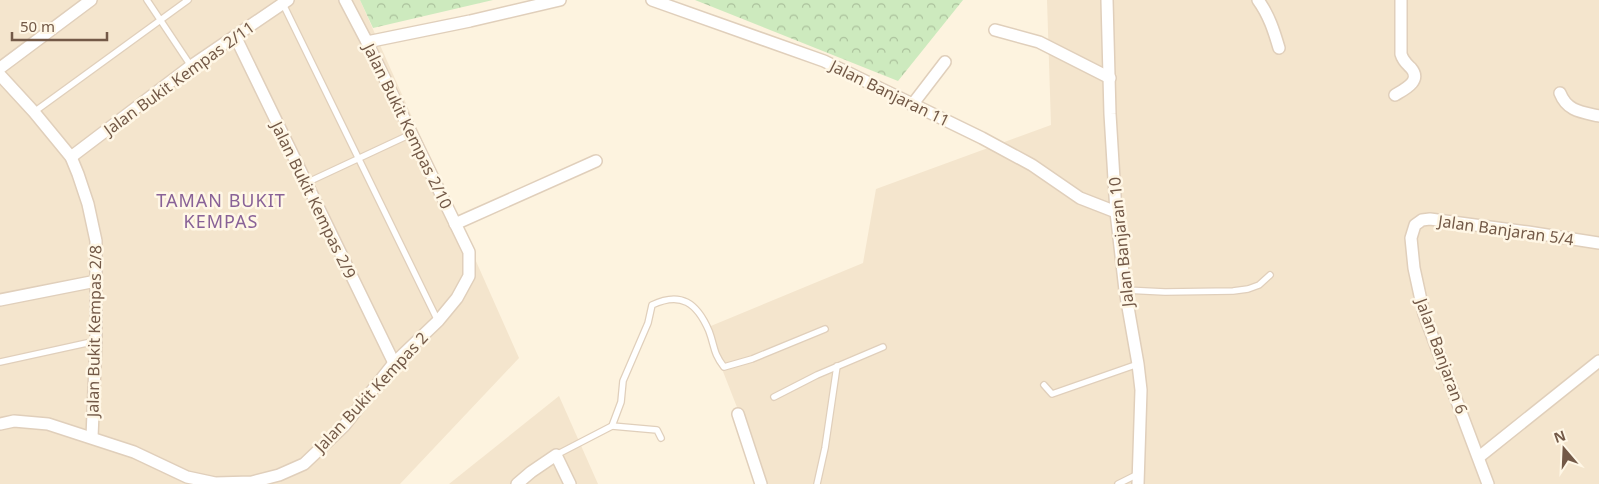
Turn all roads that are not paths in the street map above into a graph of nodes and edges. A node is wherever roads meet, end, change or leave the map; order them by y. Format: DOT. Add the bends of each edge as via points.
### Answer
graph roads {
  1 [pos="91,0"];
  2 [pos="147,0"];
  3 [pos="188,0"];
  4 [pos="345,0"];
  5 [pos="560,0"];
  6 [pos="652,0"];
  7 [pos="1107,0"];
  8 [pos="1258,0"];
  9 [pos="1400,0"];
  10 [pos="285,2"];
  11 [pos="161,20"];
  12 [pos="995,30"];
  13 [pos="235,36"];
  14 [pos="367,42"];
  15 [pos="1279,48"];
  16 [pos="945,62"];
  17 [pos="192,66"];
  18 [pos="0,68"];
  19 [pos="0,75"];
  20 [pos="1110,78"];
  21 [pos="1560,92"];
  22 [pos="1395,95"];
  23 [pos="912,105"];
  24 [pos="34,112"];
  25 [pos="1599,116"];
  26 [pos="411,134"];
  27 [pos="71,157"];
  28 [pos="359,158"];
  29 [pos="596,161"];
  30 [pos="306,183"];
  31 [pos="1116,212"];
  32 [pos="455,224"];
  33 [pos="1415,225"];
  34 [pos="1599,243"];
  35 [pos="469,252"];
  36 [pos="1270,274"];
  37 [pos="96,281"];
  38 [pos="1125,290"];
  39 [pos="0,300"];
  40 [pos="438,320"];
  41 [pos="825,329"];
  42 [pos="96,341"];
  43 [pos="883,347"];
  44 [pos="1599,361"];
  45 [pos="0,362"];
  46 [pos="394,363"];
  47 [pos="1138,364"];
  48 [pos="837,366"];
  49 [pos="1044,385"];
  50 [pos="774,397"];
  51 [pos="738,414"];
  52 [pos="0,424"];
  53 [pos="612,426"];
  54 [pos="92,437"];
  55 [pos="661,438"];
  56 [pos="556,455"];
  57 [pos="1479,457"];
  58 [pos="1138,479"];
  59 [pos="517,484"];
  60 [pos="570,484"];
  61 [pos="761,484"];
  62 [pos="818,484"];
  63 [pos="1118,484"];
  64 [pos="1488,484"];
  1 -- 18 [label="street"];
  2 -- 11 [label="lane"];
  3 -- 11 [label="lane"];
  4 -- 14 [label="street, Jalan Bukit Kempas 2/10"];
  5 -- 14 [label="street"];
  6 -- 23 [label="street, Jalan Banjaran 11" via="824,61"];
  7 -- 20 [label="street, Jalan Banjaran 10"];
  8 -- 15 [label="street" via="1273,26"];
  9 -- 22 [label="street" via="1402,54 1415,80"];
  10 -- 13 [label="street, Jalan Bukit Kempas 2/11"];
  10 -- 28 [label="lane"];
  11 -- 17 [label="lane"];
  11 -- 24 [label="lane"];
  12 -- 20 [label="street" via="1039,42"];
  13 -- 17 [label="street, Jalan Bukit Kempas 2/11"];
  13 -- 30 [label="street, Jalan Bukit Kempas 2/9"];
  14 -- 26 [label="street, Jalan Bukit Kempas 2/10"];
  16 -- 23 [label="street"];
  17 -- 27 [label="street, Jalan Bukit Kempas 2/11"];
  19 -- 24 [label="street, Jalan Bukit Kempas 2/8"];
  20 -- 31 [label="street, Jalan Banjaran 10"];
  21 -- 25 [label="street" via="1571,108"];
  23 -- 31 [label="street, Jalan Banjaran 11" via="982,138 1080,198"];
  24 -- 27 [label="street, Jalan Bukit Kempas 2/8"];
  26 -- 28 [label="lane"];
  26 -- 32 [label="street, Jalan Bukit Kempas 2/10"];
  27 -- 37 [label="street, Jalan Bukit Kempas 2/8" via="88,204 96,240"];
  28 -- 30 [label="lane"];
  28 -- 40 [label="lane"];
  29 -- 32 [label="street"];
  30 -- 46 [label="street, Jalan Bukit Kempas 2/9"];
  31 -- 38 [label="street, Jalan Banjaran 10"];
  32 -- 35 [label="street, Jalan Bukit Kempas 2/10"];
  33 -- 34 [label="street, Jalan Banjaran 5/4" via="1430,219"];
  33 -- 57 [label="street, Jalan Banjaran 6" via="1411,238 1414,268 1424,314"];
  35 -- 40 [label="street, Jalan Bukit Kempas 2" via="468,276 457,298"];
  36 -- 38 [label="lane" via="1260,284 1233,291"];
  37 -- 39 [label="street"];
  37 -- 42 [label="street, Jalan Bukit Kempas 2/8"];
  38 -- 47 [label="street, Jalan Banjaran 10"];
  40 -- 46 [label="street, Jalan Bukit Kempas 2"];
  41 -- 53 [label="lane" via="724,367 716,356 699,312 684,299 664,299 652,305 648,323 623,381 621,402"];
  42 -- 45 [label="lane"];
  42 -- 54 [label="street, Jalan Bukit Kempas 2/8"];
  43 -- 48 [label="lane"];
  44 -- 57 [label="street"];
  46 -- 54 [label="street, Jalan Bukit Kempas 2" via="344,426 304,464 252,482 215,483 187,477"];
  47 -- 49 [label="lane" via="1052,394"];
  47 -- 58 [label="street, Jalan Banjaran 10" via="1141,390"];
  48 -- 50 [label="lane"];
  48 -- 62 [label="lane"];
  51 -- 61 [label="street"];
  52 -- 54 [label="street, Jalan Bukit Kempas 2" via="14,421 48,424"];
  53 -- 55 [label="lane" via="657,430"];
  53 -- 56 [label="lane"];
  56 -- 59 [label="street"];
  56 -- 60 [label="street"];
  57 -- 64 [label="street, Jalan Banjaran 6"];
  58 -- 63 [label="lane"];
}
